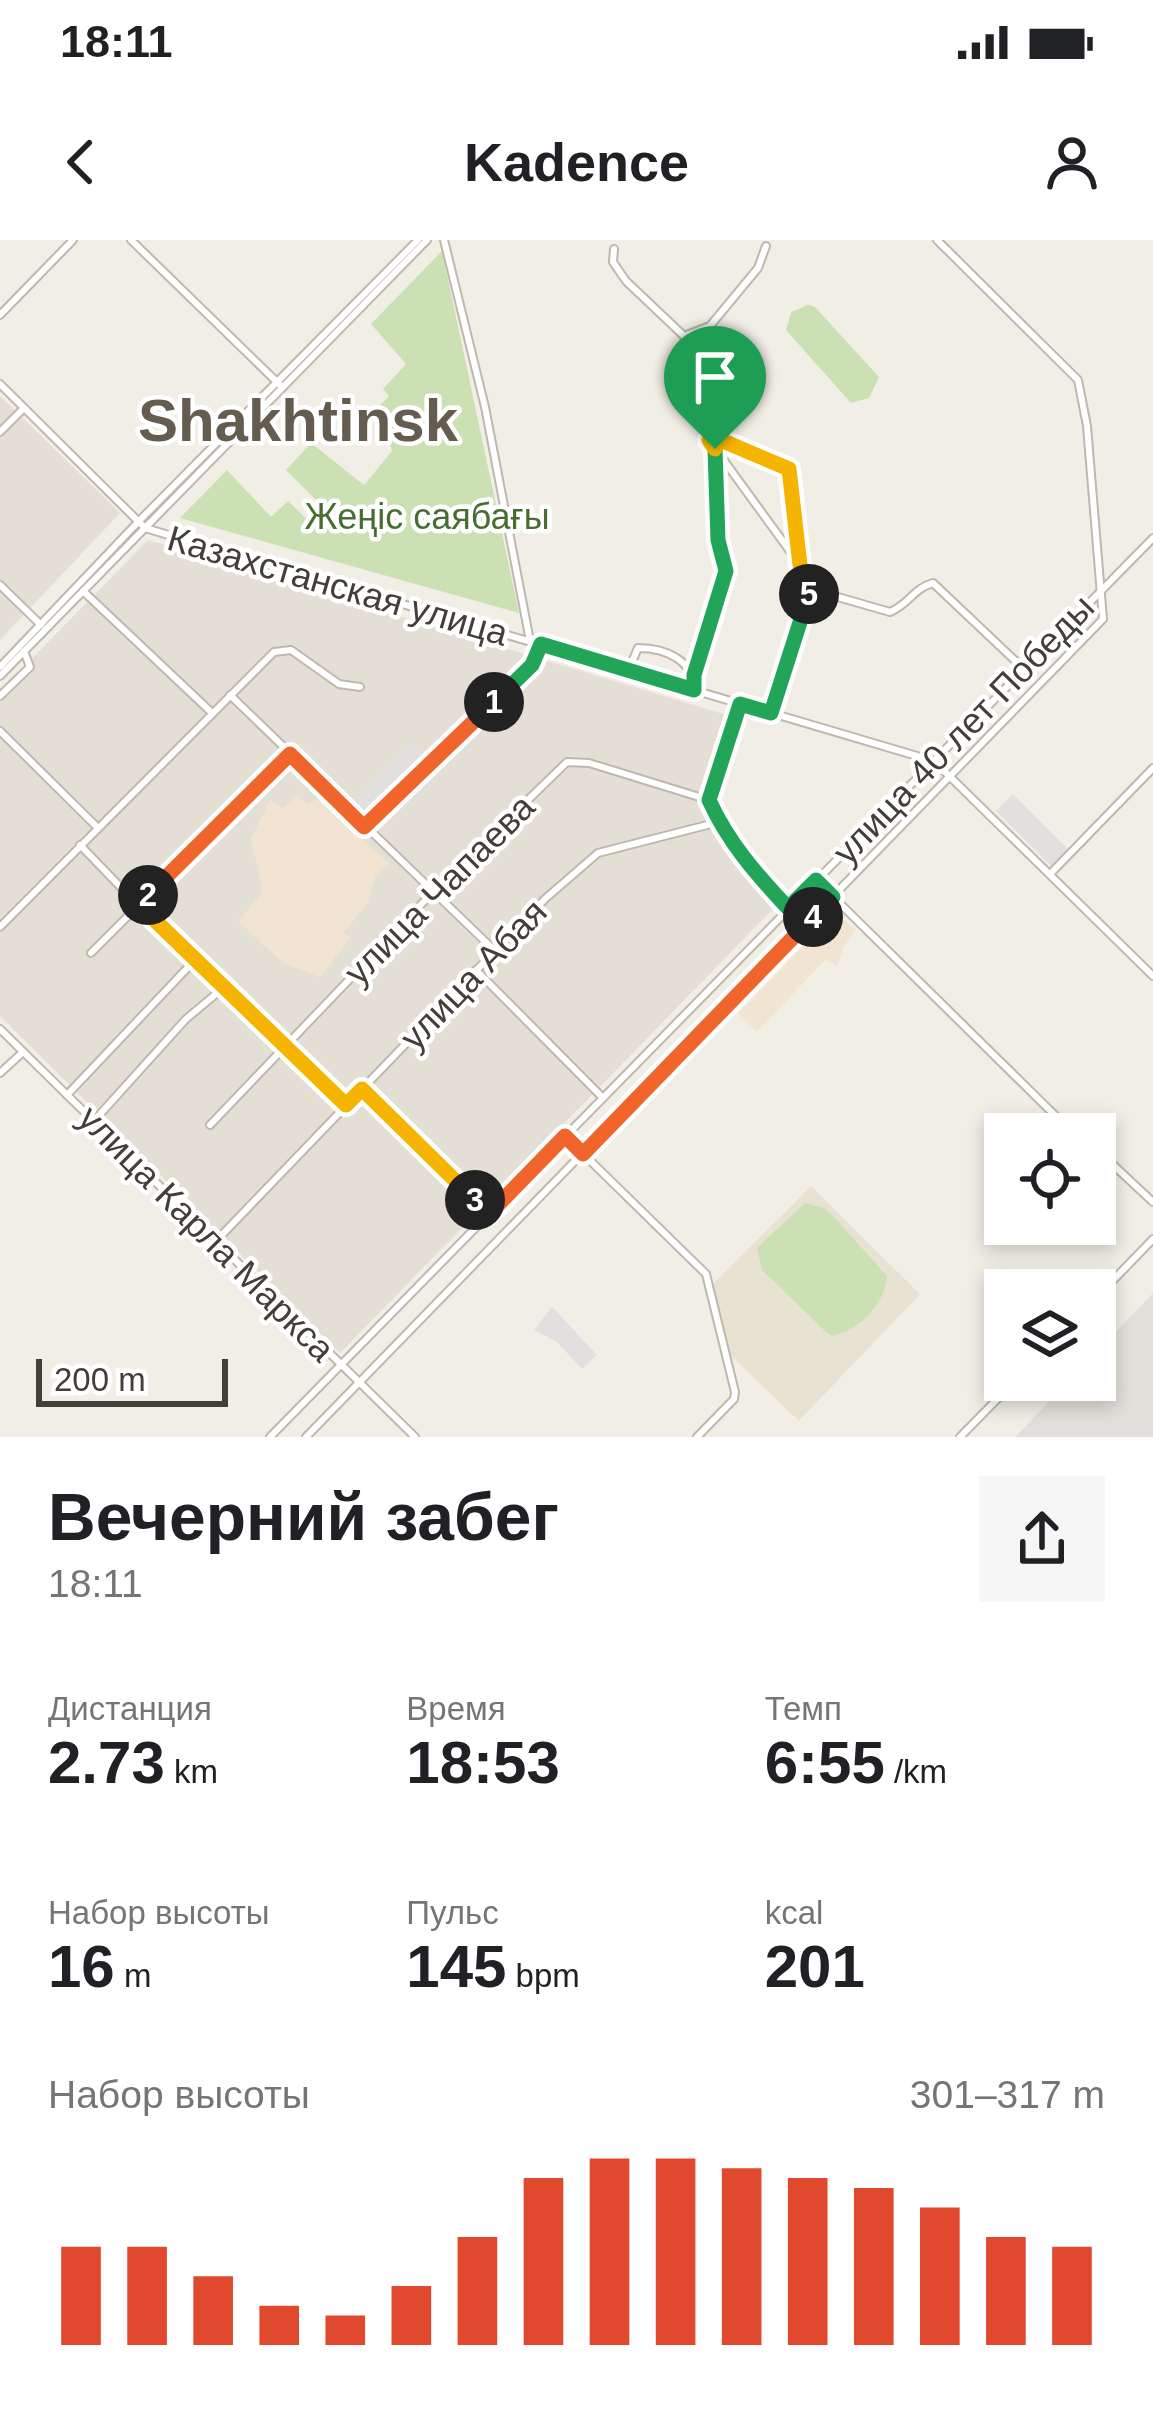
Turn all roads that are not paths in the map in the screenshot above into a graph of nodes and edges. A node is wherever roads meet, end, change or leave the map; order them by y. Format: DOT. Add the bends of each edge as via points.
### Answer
graph roads {
  1 [pos="73,240"];
  2 [pos="131,240"];
  3 [pos="418,240"];
  4 [pos="427,240"];
  5 [pos="444,240"];
  6 [pos="938,240"];
  7 [pos="766,245"];
  8 [pos="614,249"];
  9 [pos="0,315"];
  10 [pos="684,336"];
  11 [pos="0,384"];
  12 [pos="279,384"];
  13 [pos="23,408"];
  14 [pos="0,432"];
  15 [pos="709,440"];
  16 [pos="715,449"];
  17 [pos="142,524"];
  18 [pos="1153,538"];
  19 [pos="800,565"];
  20 [pos="0,585"];
  21 [pos="1102,586"];
  22 [pos="810,589"];
  23 [pos="83,591"];
  24 [pos="40,625"];
  25 [pos="530,641"];
  26 [pos="541,644"];
  27 [pos="24,651"];
  28 [pos="628,670"];
  29 [pos="1025,670"];
  30 [pos="0,672"];
  31 [pos="694,675"];
  32 [pos="360,686"];
  33 [pos="694,690"];
  34 [pos="230,694"];
  35 [pos="0,696"];
  36 [pos="740,704"];
  37 [pos="212,712"];
  38 [pos="771,713"];
  39 [pos="0,731"];
  40 [pos="290,754"];
  41 [pos="934,761"];
  42 [pos="1153,768"];
  43 [pos="952,776"];
  44 [pos="709,800"];
  45 [pos="719,822"];
  46 [pos="364,827"];
  47 [pos="98,828"];
  48 [pos="80,845"];
  49 [pos="1051,873"];
  50 [pos="816,880"];
  51 [pos="433,892"];
  52 [pos="833,897"];
  53 [pos="138,904"];
  54 [pos="788,908"];
  55 [pos="0,927"];
  56 [pos="495,950"];
  57 [pos="91,953"];
  58 [pos="194,962"];
  59 [pos="476,970"];
  60 [pos="1153,976"];
  61 [pos="222,989"];
  62 [pos="0,1029"];
  63 [pos="283,1046"];
  64 [pos="23,1052"];
  65 [pos="0,1073"];
  66 [pos="362,1089"];
  67 [pos="67,1095"];
  68 [pos="602,1098"];
  69 [pos="346,1105"];
  70 [pos="1053,1113"];
  71 [pos="93,1122"];
  72 [pos="210,1125"];
  73 [pos="565,1136"];
  74 [pos="583,1154"];
  75 [pos="1116,1168"];
  76 [pos="1153,1202"];
  77 [pos="489,1214"];
  78 [pos="1153,1239"];
  79 [pos="216,1241"];
  80 [pos="1116,1277"];
  81 [pos="341,1365"];
  82 [pos="360,1383"];
  83 [pos="995,1401"];
  84 [pos="270,1437"];
  85 [pos="306,1437"];
  86 [pos="415,1437"];
  87 [pos="697,1437"];
  88 [pos="960,1437"];
  1 -- 9 [label="street"];
  2 -- 12 [label="street"];
  3 -- 12 [label="street"];
  4 -- 12 [label="street"];
  5 -- 25 [label="street"];
  6 -- 21 [label="street" via="1078,380"];
  7 -- 10 [label="street" via="758,268 710,326"];
  8 -- 10 [label="street" via="626,280"];
  10 -- 15 [label="street"];
  11 -- 13 [label="street, Казахстанская улица"];
  12 -- 17 [label="street"];
  13 -- 14 [label="street"];
  13 -- 17 [label="street, Казахстанская улица"];
  15 -- 16 [label="street"];
  15 -- 19 [label="street" via="789,469"];
  16 -- 19 [label="street"];
  16 -- 31 [label="street" via="726,571"];
  17 -- 23 [label="street"];
  17 -- 24 [label="street"];
  17 -- 25 [label="street, Казахстанская улица"];
  18 -- 21 [label="street, улица 40 лет Победы"];
  19 -- 22 [label="street"];
  20 -- 24 [label="street"];
  21 -- 29 [label="street, улица 40 лет Победы"];
  21 -- 43 [label="street, улица 40 лет Победы" via="1105,611 1096,630"];
  22 -- 29 [label="street" via="890,613 933,583"];
  22 -- 38 [label="street"];
  23 -- 27 [label="street"];
  23 -- 37 [label="street"];
  24 -- 30 [label="street"];
  25 -- 26 [label="street, Казахстанская улица"];
  26 -- 28 [label="street, Казахстанская улица"];
  26 -- 46 [label="street" via="532,665"];
  27 -- 30 [label="street"];
  27 -- 35 [label="street" via="31,667"];
  28 -- 31 [label="street" via="643,647 676,658"];
  28 -- 33 [label="street, Казахстанская улица"];
  29 -- 41 [label="street, улица 40 лет Победы"];
  31 -- 33 [label="street"];
  32 -- 34 [label="street" via="339,684 283,649"];
  33 -- 36 [label="street, Казахстанская улица"];
  34 -- 37 [label="street"];
  34 -- 40 [label="street"];
  36 -- 38 [label="street, Казахстанская улица"];
  36 -- 44 [label="street"];
  37 -- 47 [label="street"];
  38 -- 41 [label="street, Казахстанская улица"];
  39 -- 47 [label="street"];
  40 -- 46 [label="street"];
  40 -- 53 [label="street"];
  41 -- 43 [label="street"];
  41 -- 50 [label="street, улица 40 лет Победы"];
  42 -- 49 [label="street"];
  43 -- 49 [label="street"];
  43 -- 52 [label="street, улица 40 лет Победы"];
  44 -- 45 [label="street"];
  44 -- 51 [label="street, улица Чапаева" via="568,762"];
  45 -- 54 [label="street"];
  45 -- 56 [label="street, улица Абая" via="598,853"];
  46 -- 51 [label="street"];
  47 -- 48 [label="street"];
  48 -- 53 [label="street"];
  48 -- 55 [label="street"];
  49 -- 60 [label="street"];
  50 -- 52 [label="street"];
  50 -- 54 [label="street, улица 40 лет Победы"];
  51 -- 56 [label="street"];
  51 -- 63 [label="street, улица Чапаева"];
  52 -- 70 [label="street"];
  52 -- 74 [label="street, улица 40 лет Победы"];
  53 -- 57 [label="street"];
  53 -- 58 [label="street"];
  54 -- 68 [label="street, улица 40 лет Победы"];
  56 -- 59 [label="street, улица Абая"];
  58 -- 61 [label="street"];
  58 -- 67 [label="street"];
  59 -- 66 [label="street, улица Абая"];
  59 -- 68 [label="street"];
  61 -- 63 [label="street"];
  61 -- 71 [label="street"];
  62 -- 64 [label="street, улица Карла Маркса"];
  63 -- 69 [label="street"];
  63 -- 72 [label="street, улица Чапаева"];
  64 -- 65 [label="street"];
  64 -- 67 [label="street, улица Карла Маркса"];
  66 -- 69 [label="street, улица Абая"];
  66 -- 77 [label="street"];
  67 -- 71 [label="street, улица Карла Маркса"];
  68 -- 73 [label="street, улица 40 лет Победы"];
  69 -- 79 [label="street, улица Абая"];
  71 -- 79 [label="street, улица Карла Маркса"];
  73 -- 74 [label="street"];
  73 -- 77 [label="street, улица 40 лет Победы"];
  74 -- 82 [label="street, улица 40 лет Победы"];
  74 -- 87 [label="street" via="706,1274 735,1392"];
  75 -- 76 [label="street"];
  77 -- 81 [label="street, улица 40 лет Победы"];
  78 -- 80 [label="street"];
  79 -- 81 [label="street, улица Карла Маркса"];
  81 -- 82 [label="street, улица Карла Маркса"];
  81 -- 84 [label="street, улица 40 лет Победы"];
  82 -- 85 [label="street, улица 40 лет Победы"];
  82 -- 86 [label="street, улица Карла Маркса"];
  83 -- 88 [label="street"];
}
